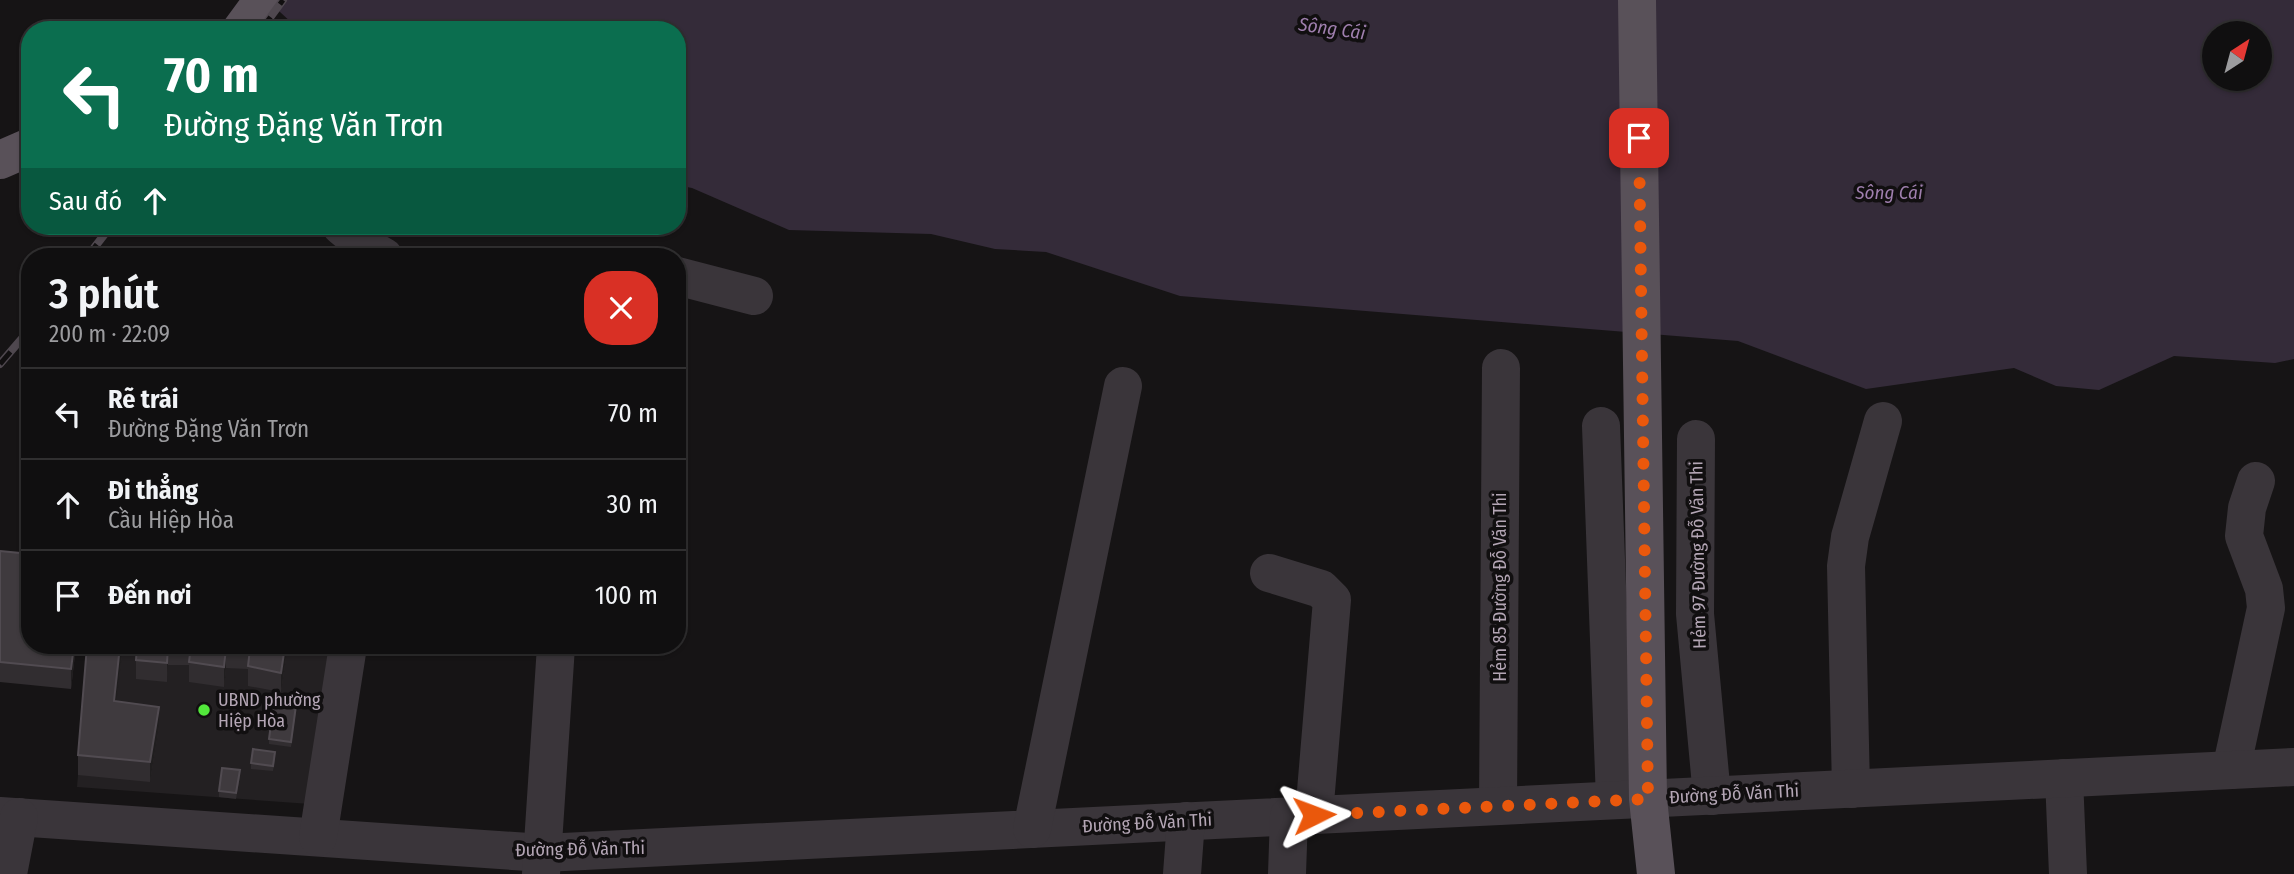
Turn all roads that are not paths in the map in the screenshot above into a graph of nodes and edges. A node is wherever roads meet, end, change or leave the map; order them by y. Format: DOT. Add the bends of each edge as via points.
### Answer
graph roads {
  1 [pos="1637,0"];
  2 [pos="21,150"];
  3 [pos="0,160"];
  4 [pos="352,235"];
  5 [pos="368,248"];
  6 [pos="686,278"];
  7 [pos="754,296"];
  8 [pos="1501,368"];
  9 [pos="1123,386"];
  10 [pos="1883,421"];
  11 [pos="1601,426"];
  12 [pos="1696,439"];
  13 [pos="2256,481"];
  14 [pos="1269,573"];
  15 [pos="347,654"];
  16 [pos="555,654"];
  17 [pos="2294,767"];
  18 [pos="2231,770"];
  19 [pos="2064,778"];
  20 [pos="1851,789"];
  21 [pos="1712,796"];
  22 [pos="1631,799"];
  23 [pos="1498,806"];
  24 [pos="10,816"];
  25 [pos="1302,816"];
  26 [pos="1185,821"];
  27 [pos="1032,829"];
  28 [pos="318,837"];
  29 [pos="542,863"];
  30 [pos="8,874"];
  31 [pos="1182,874"];
  32 [pos="1287,874"];
  33 [pos="1656,874"];
  34 [pos="2068,874"];
  1 -- 22 [label="main road" via="1648,694"];
  2 -- 3 [label="main road"];
  4 -- 5 [label="street"];
  6 -- 7 [label="street"];
  8 -- 23 [label="street, Hẻm 85 Đường Đỗ Văn Thi"];
  9 -- 27 [label="street"];
  10 -- 20 [label="street" via="1846,566"];
  11 -- 22 [label="street"];
  12 -- 21 [label="street, Hẻm 97 Đường Đỗ Văn Thi" via="1695,614"];
  13 -- 18 [label="street" via="2244,536 2264,589 2266,608"];
  14 -- 25 [label="street" via="1321,589 1332,600"];
  15 -- 28 [label="street"];
  16 -- 29 [label="street"];
  17 -- 18 [label="street, Đường Đỗ Văn Thi"];
  18 -- 19 [label="street, Đường Đỗ Văn Thi"];
  19 -- 20 [label="street, Đường Đỗ Văn Thi"];
  19 -- 34 [label="street"];
  20 -- 21 [label="street, Đường Đỗ Văn Thi"];
  21 -- 22 [label="street, Đường Đỗ Văn Thi"];
  22 -- 23 [label="street, Đường Đỗ Văn Thi"];
  22 -- 33 [label="main road"];
  23 -- 25 [label="street, Đường Đỗ Văn Thi"];
  24 -- 28 [label="street, Đường Đỗ Văn Thi"];
  24 -- 30 [label="street"];
  25 -- 26 [label="street, Đường Đỗ Văn Thi"];
  25 -- 32 [label="street"];
  26 -- 27 [label="street, Đường Đỗ Văn Thi"];
  26 -- 31 [label="street"];
  27 -- 29 [label="street, Đường Đỗ Văn Thi"];
  28 -- 29 [label="street, Đường Đỗ Văn Thi"];
}
